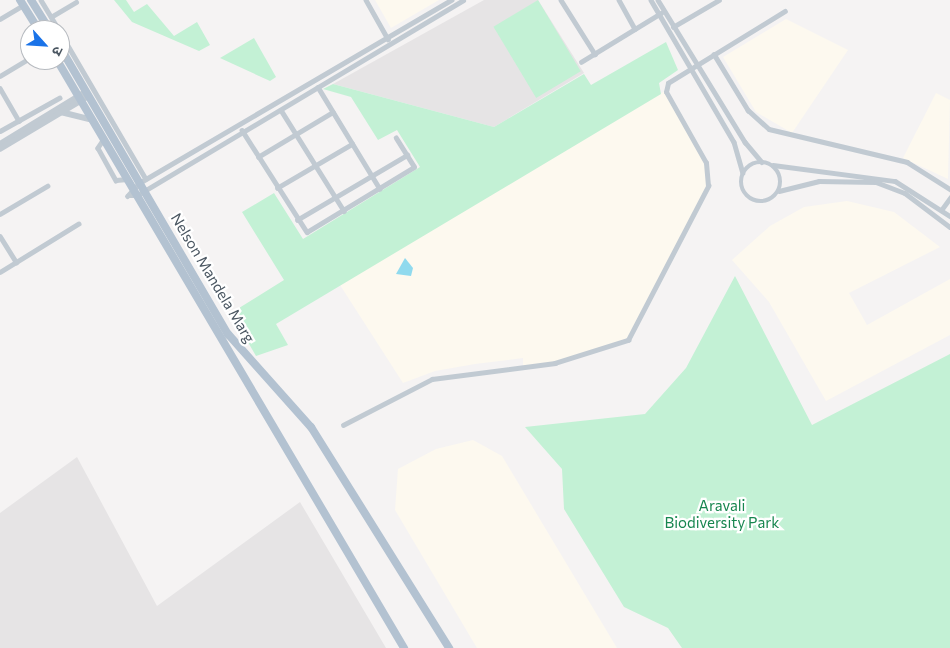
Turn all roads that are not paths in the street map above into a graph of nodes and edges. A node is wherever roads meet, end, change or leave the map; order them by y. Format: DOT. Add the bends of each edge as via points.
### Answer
graph roads {
  1 [pos="31,0"];
  2 [pos="41,0"];
  3 [pos="366,0"];
  4 [pos="452,0"];
  5 [pos="463,0"];
  6 [pos="561,0"];
  7 [pos="619,0"];
  8 [pos="651,0"];
  9 [pos="666,0"];
  10 [pos="720,0"];
  11 [pos="22,2"];
  12 [pos="76,2"];
  13 [pos="659,2"];
  14 [pos="785,11"];
  15 [pos="662,12"];
  16 [pos="51,17"];
  17 [pos="0,18"];
  18 [pos="33,20"];
  19 [pos="44,20"];
  20 [pos="53,20"];
  21 [pos="674,27"];
  22 [pos="635,29"];
  23 [pos="670,30"];
  24 [pos="388,39"];
  25 [pos="70,52"];
  26 [pos="595,54"];
  27 [pos="714,54"];
  28 [pos="70,62"];
  29 [pos="581,62"];
  30 [pos="20,64"];
  31 [pos="697,64"];
  32 [pos="692,68"];
  33 [pos="62,70"];
  34 [pos="0,76"];
  35 [pos="318,87"];
  36 [pos="0,88"];
  37 [pos="91,95"];
  38 [pos="291,95"];
  39 [pos="59,98"];
  40 [pos="77,100"];
  41 [pos="296,100"];
  42 [pos="41,108"];
  43 [pos="281,110"];
  44 [pos="61,112"];
  45 [pos="333,112"];
  46 [pos="45,116"];
  47 [pos="92,120"];
  48 [pos="19,121"];
  49 [pos="239,126"];
  50 [pos="0,131"];
  51 [pos="243,132"];
  52 [pos="296,134"];
  53 [pos="396,138"];
  54 [pos="0,144"];
  55 [pos="352,144"];
  56 [pos="0,149"];
  57 [pos="407,154"];
  58 [pos="258,157"];
  59 [pos="762,162"];
  60 [pos="773,165"];
  61 [pos="316,166"];
  62 [pos="743,173"];
  63 [pos="372,176"];
  64 [pos="143,181"];
  65 [pos="47,186"];
  66 [pos="277,188"];
  67 [pos="380,189"];
  68 [pos="950,189"];
  69 [pos="145,191"];
  70 [pos="779,191"];
  71 [pos="134,192"];
  72 [pos="336,197"];
  73 [pos="950,198"];
  74 [pos="942,209"];
  75 [pos="344,211"];
  76 [pos="0,214"];
  77 [pos="950,216"];
  78 [pos="297,220"];
  79 [pos="78,224"];
  80 [pos="950,227"];
  81 [pos="0,236"];
  82 [pos="2,244"];
  83 [pos="16,262"];
  84 [pos="0,272"];
  85 [pos="343,425"];
  86 [pos="423,611"];
  87 [pos="405,648"];
  88 [pos="444,648"];
  89 [pos="449,648"];
  1 -- 19 [label="main road"];
  2 -- 16 [label="street"];
  3 -- 24 [label="street"];
  4 -- 24 [label="street"];
  5 -- 35 [label="street"];
  6 -- 26 [label="street"];
  7 -- 22 [label="street"];
  8 -- 15 [label="street"];
  9 -- 13 [label="street"];
  10 -- 21 [label="street"];
  11 -- 17 [label="street"];
  11 -- 18 [label="main road"];
  12 -- 16 [label="street"];
  13 -- 15 [label="street"];
  14 -- 27 [label="street"];
  15 -- 21 [label="street"];
  15 -- 22 [label="street"];
  15 -- 23 [label="street"];
  16 -- 20 [label="street"];
  21 -- 23 [label="street"];
  21 -- 31 [label="street"];
  22 -- 26 [label="street"];
  23 -- 32 [label="street"];
  24 -- 38 [label="street"];
  25 -- 37 [label="street"];
  26 -- 29 [label="street"];
  27 -- 31 [label="street"];
  27 -- 68 [label="street" via="748,110 770,129 907,162"];
  28 -- 37 [label="main road, Nelson Mandela Marg"];
  30 -- 34 [label="street"];
  31 -- 32 [label="street"];
  31 -- 59 [label="street"];
  32 -- 62 [label="street" via="738,150"];
  32 -- 85 [label="street" via="670,79 666,92 706,163 708,186 634,334 620,345 555,363 432,379"];
  33 -- 40 [label="main road, Nelson Mandela Marg"];
  35 -- 41 [label="street"];
  35 -- 45 [label="street"];
  36 -- 48 [label="street"];
  37 -- 40 [label="street"];
  37 -- 64 [label="main road, Nelson Mandela Marg"];
  38 -- 41 [label="street"];
  38 -- 49 [label="street"];
  39 -- 42 [label="street"];
  40 -- 44 [label="street"];
  40 -- 46 [label="street"];
  40 -- 47 [label="main road, Nelson Mandela Marg"];
  41 -- 43 [label="street"];
  42 -- 46 [label="street"];
  42 -- 48 [label="street"];
  43 -- 51 [label="street"];
  43 -- 52 [label="street"];
  44 -- 47 [label="street"];
  44 -- 56 [label="street"];
  45 -- 52 [label="street"];
  45 -- 55 [label="street"];
  46 -- 54 [label="street"];
  47 -- 71 [label="main road, Nelson Mandela Marg"];
  48 -- 50 [label="street"];
  49 -- 51 [label="street"];
  49 -- 64 [label="street"];
  51 -- 58 [label="street"];
  51 -- 69 [label="street"];
  52 -- 58 [label="street"];
  52 -- 61 [label="street"];
  53 -- 57 [label="street"];
  55 -- 61 [label="street"];
  55 -- 63 [label="street"];
  57 -- 63 [label="street"];
  57 -- 67 [label="street" via="414,167"];
  58 -- 66 [label="street"];
  59 -- 60 [label="street"];
  59 -- 62 [label="street"];
  60 -- 70 [label="street" via="781,177"];
  60 -- 74 [label="street" via="875,175 906,185"];
  61 -- 66 [label="street"];
  61 -- 72 [label="street"];
  62 -- 70 [label="street" via="742,187 752,199 765,202"];
  63 -- 67 [label="street"];
  63 -- 72 [label="street"];
  64 -- 69 [label="main road, Nelson Mandela Marg"];
  64 -- 71 [label="street"];
  65 -- 76 [label="street"];
  66 -- 78 [label="street"];
  67 -- 75 [label="street"];
  69 -- 71 [label="street"];
  69 -- 86 [label="main road, Nelson Mandela Marg" via="228,334 310,427"];
  70 -- 80 [label="street" via="819,181 876,182 905,193"];
  71 -- 87 [label="main road, Nelson Mandela Marg"];
  72 -- 75 [label="street"];
  72 -- 78 [label="street"];
  73 -- 74 [label="street"];
  74 -- 77 [label="street"];
  75 -- 78 [label="street" via="309,232"];
  79 -- 83 [label="street"];
  81 -- 82 [label="street"];
  82 -- 83 [label="street"];
  83 -- 84 [label="street"];
  86 -- 88 [label="main road, Nelson Mandela Marg"];
  86 -- 89 [label="main road, Nelson Mandela Marg"];
}
